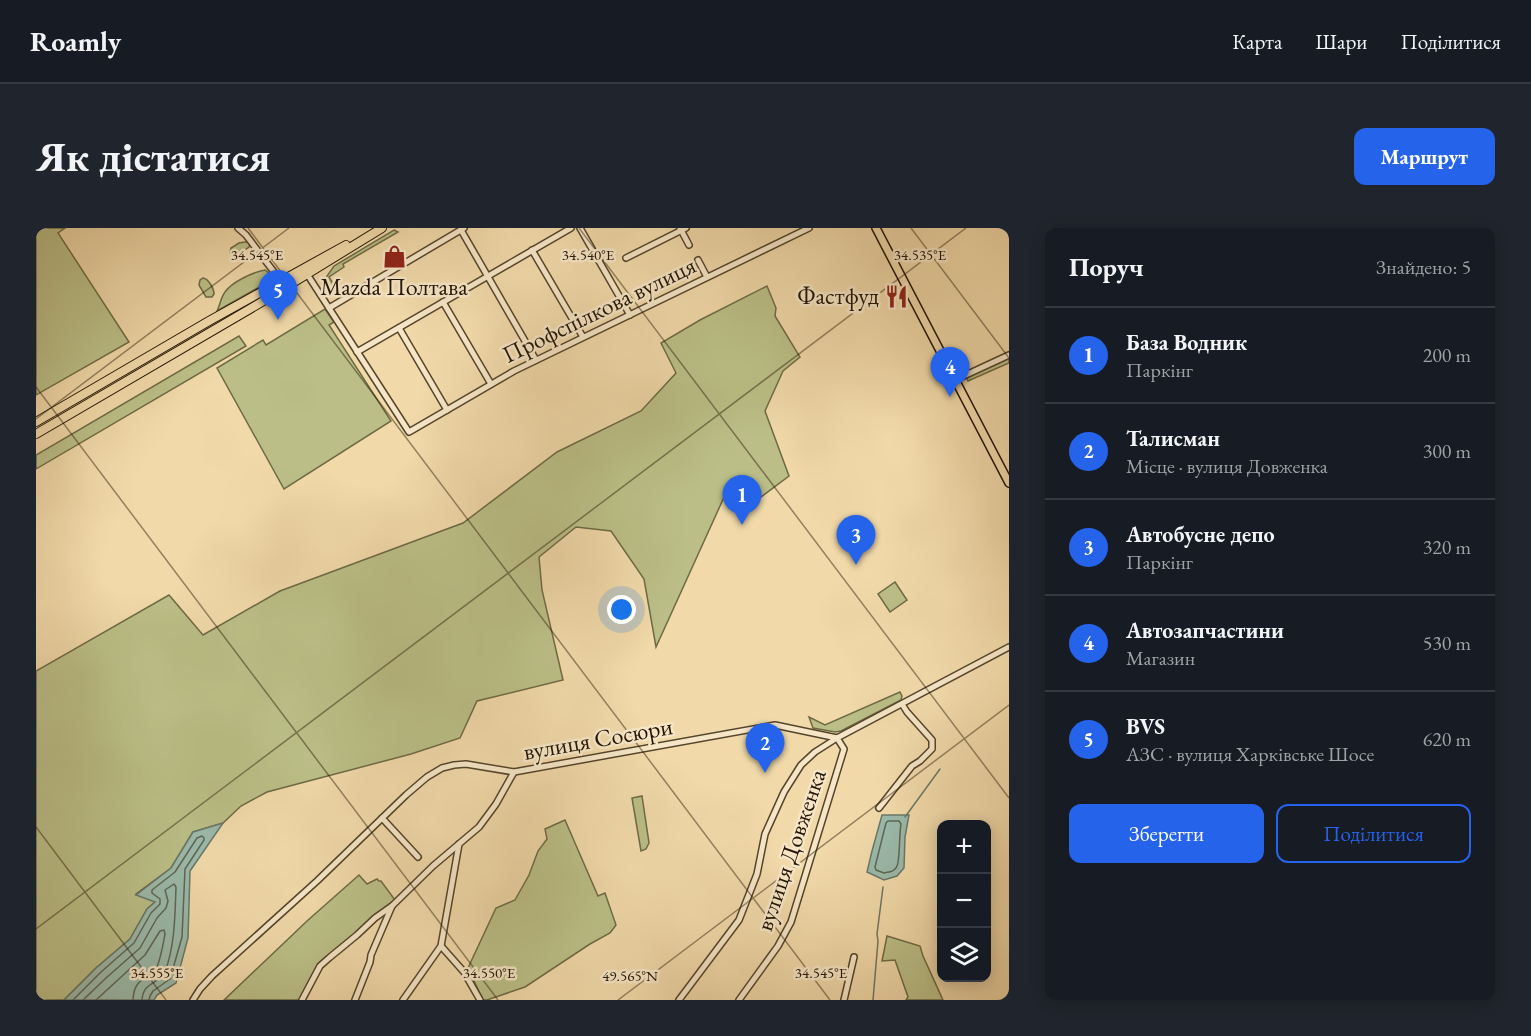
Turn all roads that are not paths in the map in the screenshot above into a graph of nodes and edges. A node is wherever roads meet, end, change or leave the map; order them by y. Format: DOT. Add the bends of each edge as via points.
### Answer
graph roads {
  1 [pos="238,228"];
  2 [pos="376,228"];
  3 [pos="382,228"];
  4 [pos="571,228"];
  5 [pos="580,228"];
  6 [pos="809,228"];
  7 [pos="876,228"];
  8 [pos="463,229"];
  9 [pos="683,229"];
  10 [pos="689,245"];
  11 [pos="532,250"];
  12 [pos="626,258"];
  13 [pos="698,260"];
  14 [pos="305,271"];
  15 [pos="488,276"];
  16 [pos="707,277"];
  17 [pos="280,280"];
  18 [pos="443,302"];
  19 [pos="329,308"];
  20 [pos="630,315"];
  21 [pos="399,328"];
  22 [pos="583,337"];
  23 [pos="357,352"];
  24 [pos="1009,355"];
  25 [pos="536,360"];
  26 [pos="955,380"];
  27 [pos="491,384"];
  28 [pos="447,410"];
  29 [pos="36,422"];
  30 [pos="36,434"];
  31 [pos="1009,483"];
  32 [pos="1009,647"];
  33 [pos="902,704"];
  34 [pos="837,738"];
  35 [pos="514,772"];
  36 [pos="879,808"];
  37 [pos="382,818"];
  38 [pos="460,844"];
  39 [pos="418,857"];
  40 [pos="392,906"];
  41 [pos="441,946"];
  42 [pos="854,957"];
  43 [pos="194,1000"];
  44 [pos="302,1000"];
  45 [pos="355,1000"];
  46 [pos="403,1000"];
  47 [pos="480,1000"];
  48 [pos="679,1000"];
  49 [pos="740,1000"];
  50 [pos="844,1000"];
  1 -- 17 [label="street"];
  2 -- 14 [label="highway"];
  3 -- 14 [label="highway"];
  4 -- 11 [label="street"];
  5 -- 20 [label="street"];
  6 -- 16 [label="street, Профспілкова вулиця"];
  7 -- 26 [label="main road"];
  8 -- 15 [label="street"];
  8 -- 19 [label="street"];
  9 -- 10 [label="street"];
  9 -- 12 [label="street"];
  11 -- 15 [label="street"];
  11 -- 22 [label="street"];
  13 -- 16 [label="street"];
  14 -- 17 [label="highway"];
  14 -- 19 [label="street"];
  14 -- 30 [label="highway" via="251,309"];
  15 -- 18 [label="street"];
  15 -- 25 [label="street"];
  16 -- 20 [label="street, Профспілкова вулиця"];
  17 -- 29 [label="highway"];
  18 -- 21 [label="street"];
  18 -- 27 [label="street"];
  19 -- 23 [label="street"];
  20 -- 22 [label="street, Профспілкова вулиця"];
  21 -- 23 [label="street"];
  21 -- 28 [label="street"];
  22 -- 25 [label="street, Профспілкова вулиця"];
  23 -- 28 [label="street, Профспілкова вулиця" via="409,432"];
  24 -- 26 [label="street"];
  25 -- 27 [label="street, Профспілкова вулиця"];
  26 -- 31 [label="main road"];
  27 -- 28 [label="street, Профспілкова вулиця"];
  32 -- 33 [label="street, вулиця Довженка"];
  33 -- 34 [label="street, вулиця Довженка"];
  33 -- 36 [label="street" via="932,740 932,748 912,766"];
  34 -- 35 [label="street, вулиця Сосюри" via="775,725"];
  34 -- 48 [label="street, вулиця Довженка" via="801,765 784,792 765,834 757,874 740,920"];
  34 -- 49 [label="street, вулиця Довженка" via="844,749 791,922"];
  35 -- 37 [label="street, вулиця Сосюри" via="466,764 442,768"];
  35 -- 38 [label="street" via="496,804"];
  37 -- 39 [label="street"];
  37 -- 43 [label="street, вулиця Сосюри" via="212,976"];
  38 -- 40 [label="street"];
  38 -- 41 [label="street"];
  40 -- 44 [label="street" via="320,966"];
  40 -- 45 [label="street"];
  41 -- 46 [label="street"];
  41 -- 47 [label="street" via="464,972"];
  42 -- 50 [label="street"];
}
